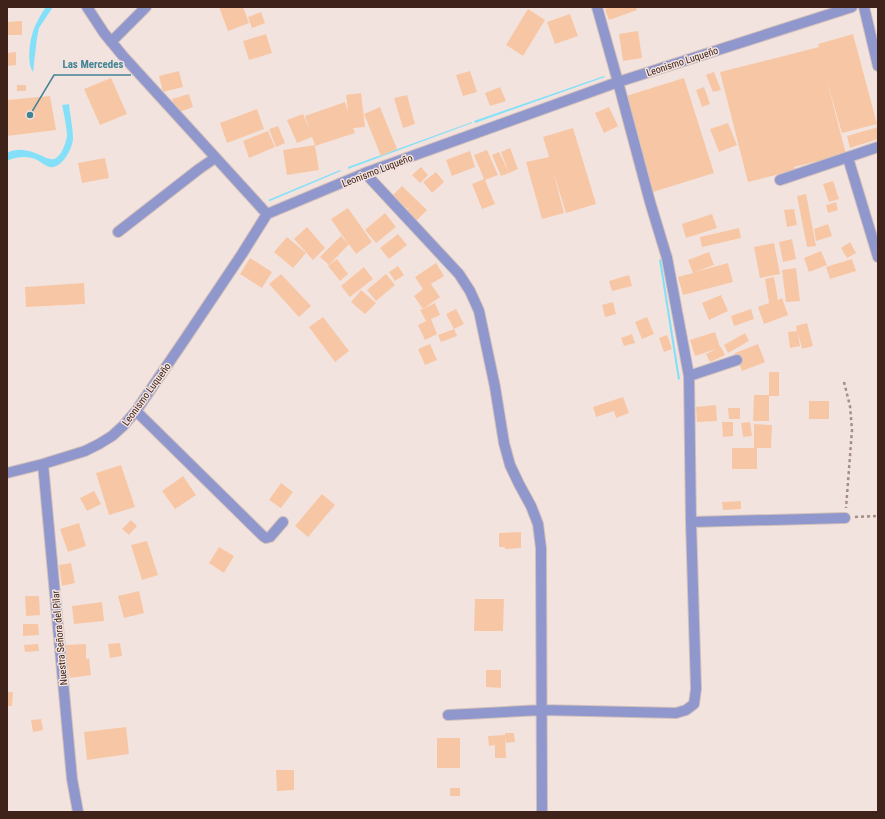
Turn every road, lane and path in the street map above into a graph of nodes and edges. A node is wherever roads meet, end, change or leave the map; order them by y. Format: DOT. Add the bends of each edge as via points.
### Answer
graph roads {
  1 [pos="87,7"];
  2 [pos="146,7"];
  3 [pos="597,7"];
  4 [pos="852,7"];
  5 [pos="864,7"];
  6 [pos="110,42"];
  7 [pos="878,66"];
  8 [pos="618,82"];
  9 [pos="878,147"];
  10 [pos="215,158"];
  11 [pos="848,158"];
  12 [pos="365,173"];
  13 [pos="780,180"];
  14 [pos="267,214"];
  15 [pos="118,232"];
  16 [pos="878,257"];
  17 [pos="736,360"];
  18 [pos="689,376"];
  19 [pos="844,382"];
  20 [pos="136,411"];
  21 [pos="43,464"];
  22 [pos="7,472"];
  23 [pos="878,516"];
  24 [pos="845,518"];
  25 [pos="283,522"];
  26 [pos="691,522"];
  27 [pos="542,710"];
  28 [pos="448,715"];
  29 [pos="78,812"];
  30 [pos="542,812"];
  1 -- 6 [label="street"];
  2 -- 6 [label="street"];
  3 -- 8 [label="street"];
  4 -- 8 [label="street, Leonismo Luqueño"];
  5 -- 7 [label="street"];
  6 -- 10 [label="street"];
  8 -- 12 [label="street, Leonismo Luqueño"];
  8 -- 18 [label="street" via="667,258"];
  9 -- 11 [label="street"];
  10 -- 14 [label="street"];
  10 -- 15 [label="street"];
  11 -- 13 [label="street"];
  11 -- 16 [label="street"];
  12 -- 14 [label="street, Leonismo Luqueño"];
  12 -- 27 [label="street" via="459,274 470,290 479,311 504,443 510,465 531,506 540,535"];
  14 -- 20 [label="street, Leonismo Luqueño"];
  17 -- 18 [label="street"];
  18 -- 26 [label="street"];
  19 -- 24 [label="path" via="852,430"];
  20 -- 21 [label="street, Leonismo Luqueño" via="123,426 100,444"];
  20 -- 25 [label="street" via="263,536 270,537"];
  21 -- 22 [label="street, Leonismo Luqueño"];
  21 -- 29 [label="street, Nuestra Señora del Pilar" via="72,779"];
  23 -- 24 [label="path"];
  24 -- 26 [label="street"];
  26 -- 27 [label="street" via="696,688 694,704 676,713"];
  27 -- 28 [label="street"];
  27 -- 30 [label="street"];
}
